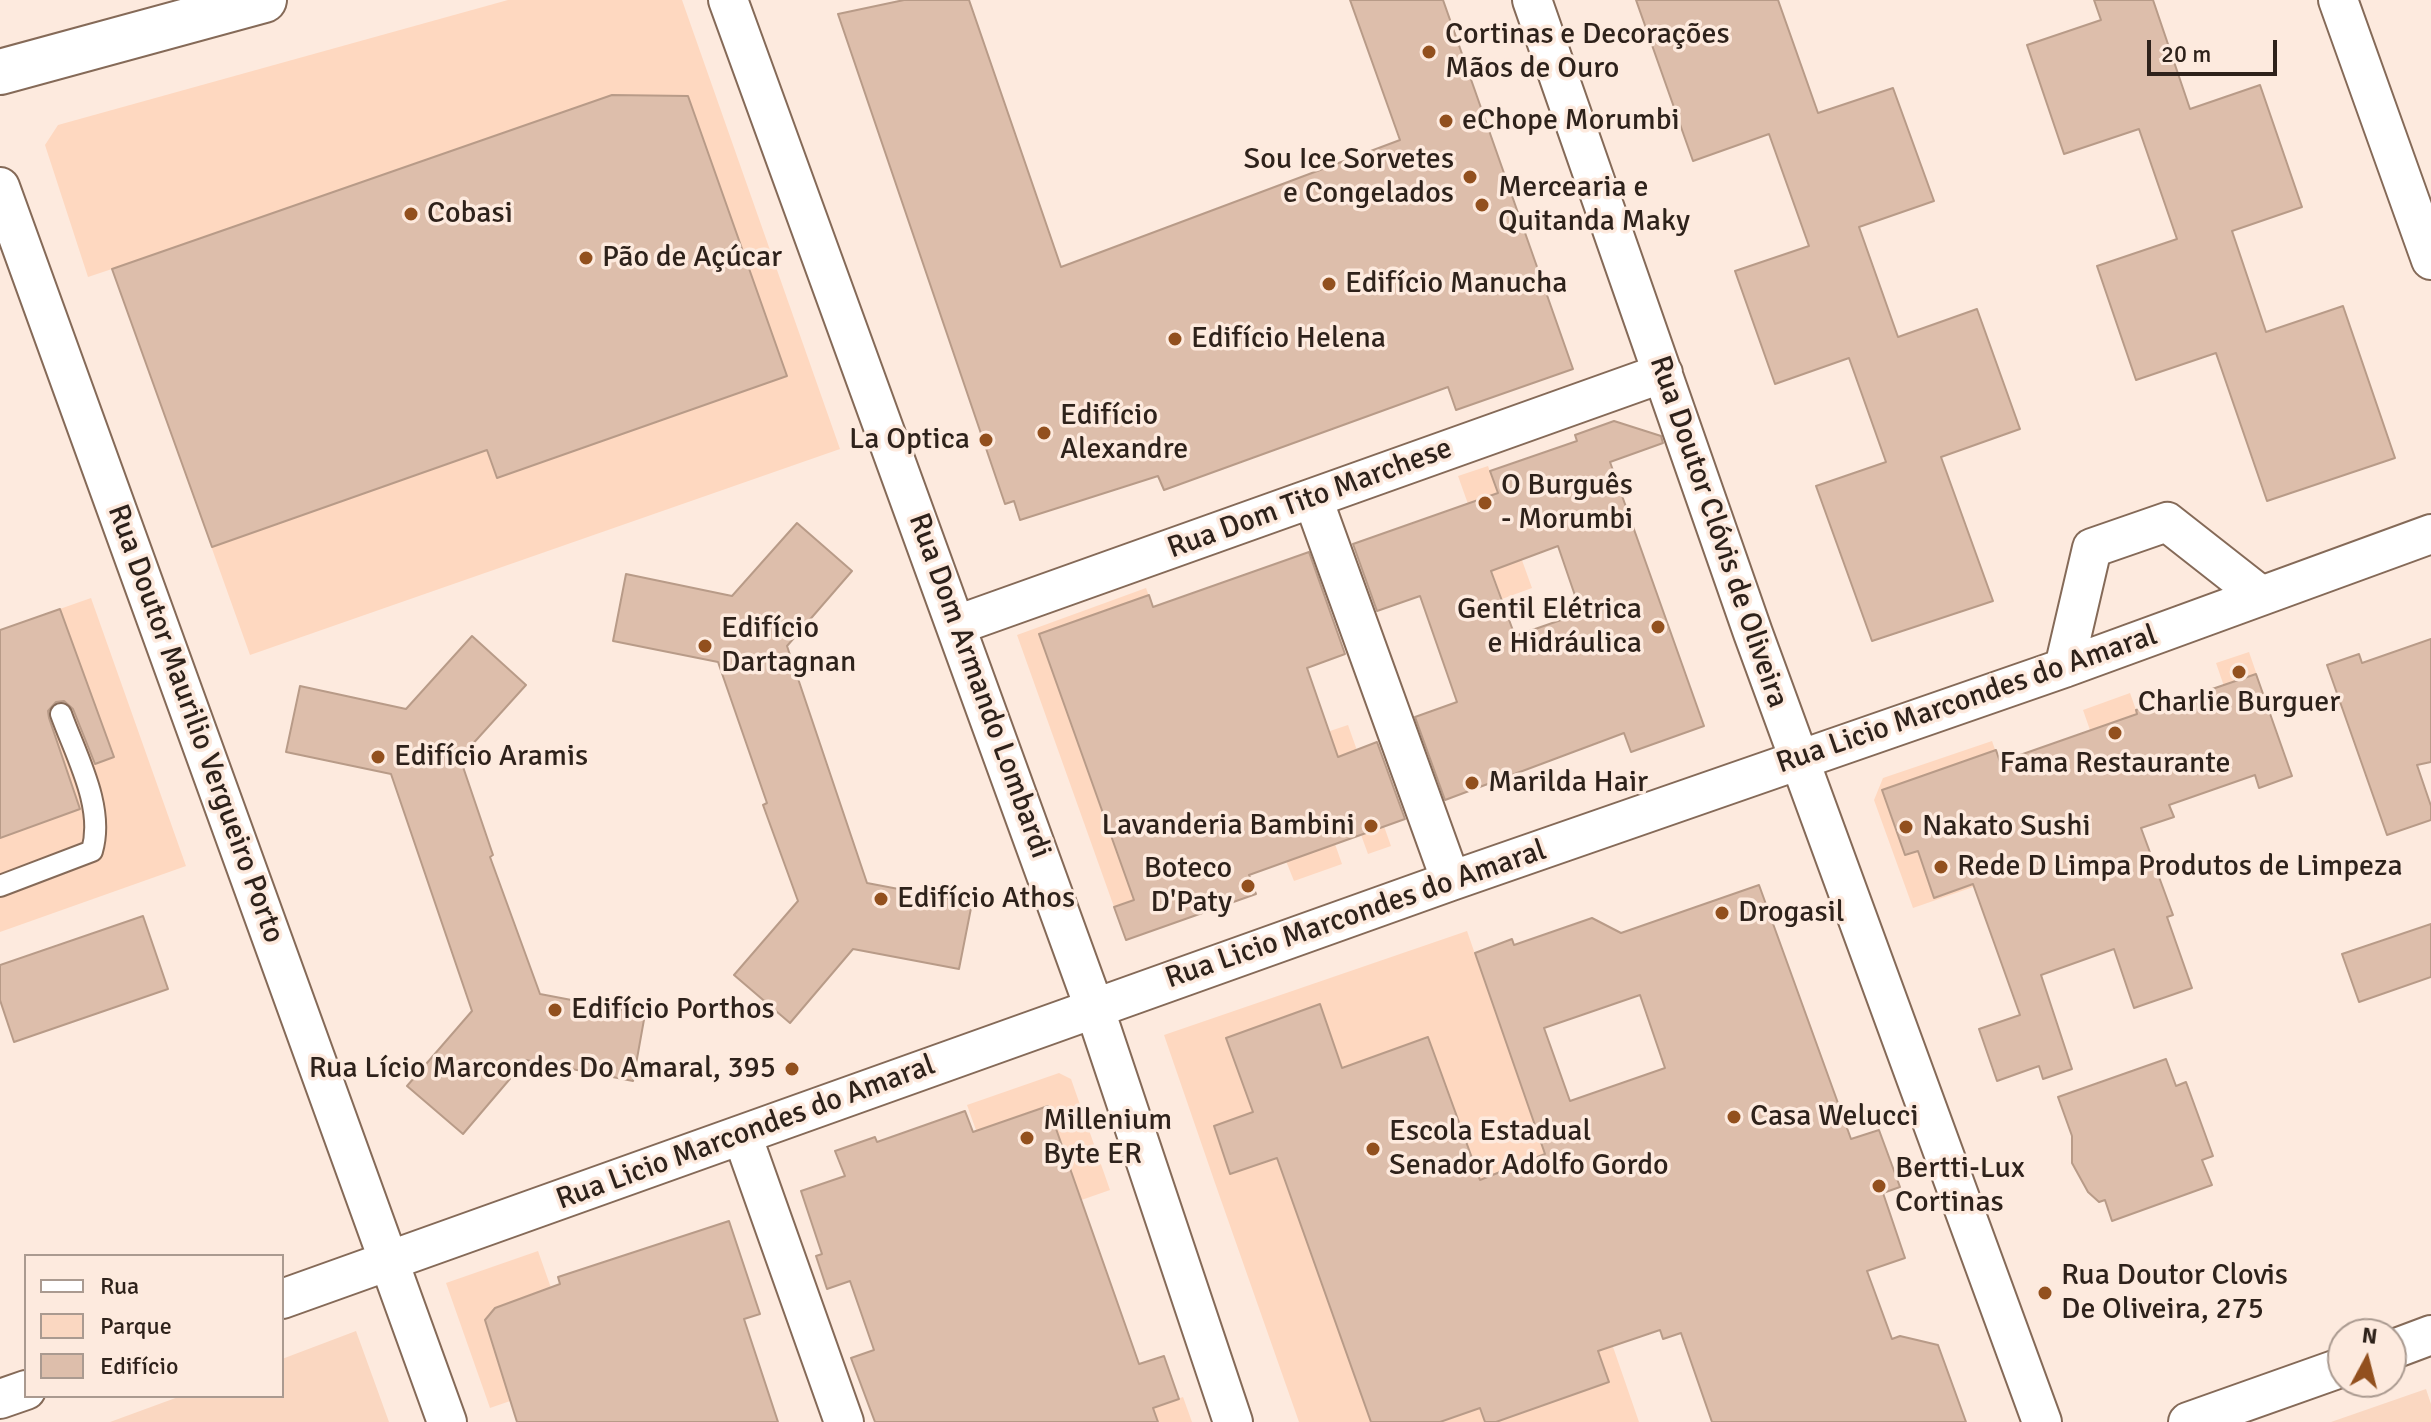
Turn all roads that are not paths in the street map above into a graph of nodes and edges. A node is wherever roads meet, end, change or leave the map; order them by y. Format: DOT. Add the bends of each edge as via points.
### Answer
graph roads {
  1 [pos="264,0"];
  2 [pos="728,0"];
  3 [pos="1532,0"];
  4 [pos="2338,0"];
  5 [pos="0,72"];
  6 [pos="0,187"];
  7 [pos="2431,260"];
  8 [pos="1663,373"];
  9 [pos="1313,499"];
  10 [pos="2431,534"];
  11 [pos="2260,595"];
  12 [pos="957,625"];
  13 [pos="2064,668"];
  14 [pos="61,714"];
  15 [pos="1800,760"];
  16 [pos="1451,881"];
  17 [pos="0,886"];
  18 [pos="1094,1007"];
  19 [pos="742,1135"];
  20 [pos="389,1260"];
  21 [pos="284,1298"];
  22 [pos="2431,1335"];
  23 [pos="2407,1344"];
  24 [pos="2327,1373"];
  25 [pos="24,1391"];
  26 [pos="0,1399"];
  27 [pos="447,1422"];
  28 [pos="844,1422"];
  29 [pos="1233,1422"];
  30 [pos="2042,1422"];
  31 [pos="2188,1422"];
  1 -- 5 [label="highway"];
  2 -- 12 [label="street, Rua Dom Armando Lombardi"];
  3 -- 8 [label="street, Rua Doutor Clóvis de Oliveira"];
  4 -- 7 [label="street"];
  6 -- 20 [label="street, Rua Doutor Maurilio Vergueiro Porto"];
  8 -- 9 [label="street, Rua Dom Tito Marchese"];
  8 -- 15 [label="street, Rua Doutor Clóvis de Oliveira"];
  9 -- 12 [label="street, Rua Dom Tito Marchese"];
  9 -- 16 [label="street"];
  10 -- 11 [label="street, Rua Licio Marcondes do Amaral"];
  11 -- 13 [label="street, Rua Licio Marcondes do Amaral"];
  11 -- 13 [label="street" via="2167,522 2126,533 2092,548"];
  12 -- 18 [label="street, Rua Dom Armando Lombardi"];
  13 -- 15 [label="street, Rua Licio Marcondes do Amaral"];
  14 -- 17 [label="lane" via="94,809 97,834 92,851"];
  15 -- 16 [label="street, Rua Licio Marcondes do Amaral"];
  15 -- 30 [label="street, Rua Doutor Clóvis de Oliveira"];
  16 -- 18 [label="street, Rua Licio Marcondes do Amaral"];
  18 -- 19 [label="street, Rua Licio Marcondes do Amaral"];
  18 -- 29 [label="street, Rua Dom Armando Lombardi"];
  19 -- 20 [label="street, Rua Licio Marcondes do Amaral"];
  19 -- 28 [label="street"];
  20 -- 21 [label="street, Rua Licio Marcondes do Amaral"];
  20 -- 27 [label="street, Rua Doutor Maurilio Vergueiro Porto"];
  22 -- 23 [label="street"];
  24 -- 31 [label="street"];
  25 -- 26 [label="street"];
}
